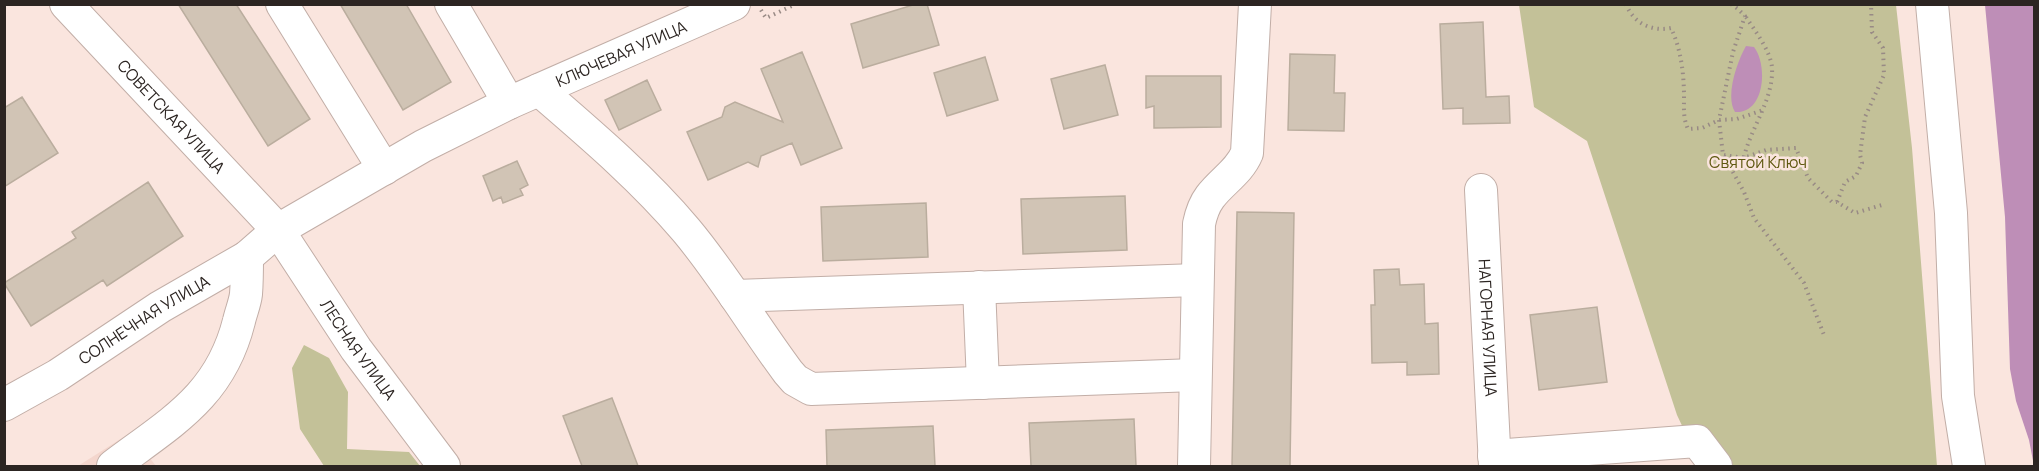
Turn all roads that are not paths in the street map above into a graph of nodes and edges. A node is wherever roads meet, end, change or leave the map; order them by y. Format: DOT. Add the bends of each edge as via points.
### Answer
graph roads {
  1 [pos="66,4"];
  2 [pos="282,4"];
  3 [pos="451,4"];
  4 [pos="734,4"];
  5 [pos="1255,4"];
  6 [pos="1932,4"];
  7 [pos="539,90"];
  8 [pos="509,103"];
  9 [pos="384,169"];
  10 [pos="1481,190"];
  11 [pos="278,230"];
  12 [pos="247,257"];
  13 [pos="1197,280"];
  14 [pos="979,288"];
  15 [pos="735,296"];
  16 [pos="1196,375"];
  17 [pos="983,383"];
  18 [pos="4,405"];
  19 [pos="1494,461"];
  20 [pos="112,466"];
  21 [pos="444,466"];
  22 [pos="1194,466"];
  23 [pos="1716,466"];
  24 [pos="1969,466"];
  1 -- 11 [label="street, СОВЕТСКАЯ УЛИЦА"];
  2 -- 9 [label="street"];
  3 -- 8 [label="street"];
  4 -- 7 [label="street, КЛЮЧЕВАЯ УЛИЦА"];
  5 -- 13 [label="street" via="1247,153 1243,163 1209,197 1203,209 1198,224"];
  6 -- 24 [label="street" via="1951,213 1958,396"];
  7 -- 8 [label="street, КЛЮЧЕВАЯ УЛИЦА"];
  7 -- 15 [label="street" via="656,198 705,254"];
  8 -- 9 [label="street, КЛЮЧЕВАЯ УЛИЦА"];
  9 -- 11 [label="street, СОЛНЕЧНАЯ УЛИЦА"];
  10 -- 19 [label="street, НАГОРНАЯ УЛИЦА"];
  11 -- 12 [label="street, СОЛНЕЧНАЯ УЛИЦА"];
  11 -- 21 [label="street, ЛЕСНАЯ УЛИЦА" via="356,349"];
  12 -- 18 [label="street, СОЛНЕЧНАЯ УЛИЦА"];
  12 -- 20 [label="street" via="246,295 234,343 219,373 182,414"];
  13 -- 14 [label="street"];
  13 -- 16 [label="street"];
  14 -- 15 [label="street"];
  14 -- 17 [label="street"];
  15 -- 17 [label="street" via="788,372 811,389"];
  16 -- 17 [label="street"];
  16 -- 22 [label="street"];
  19 -- 23 [label="street" via="1697,441"];
}
